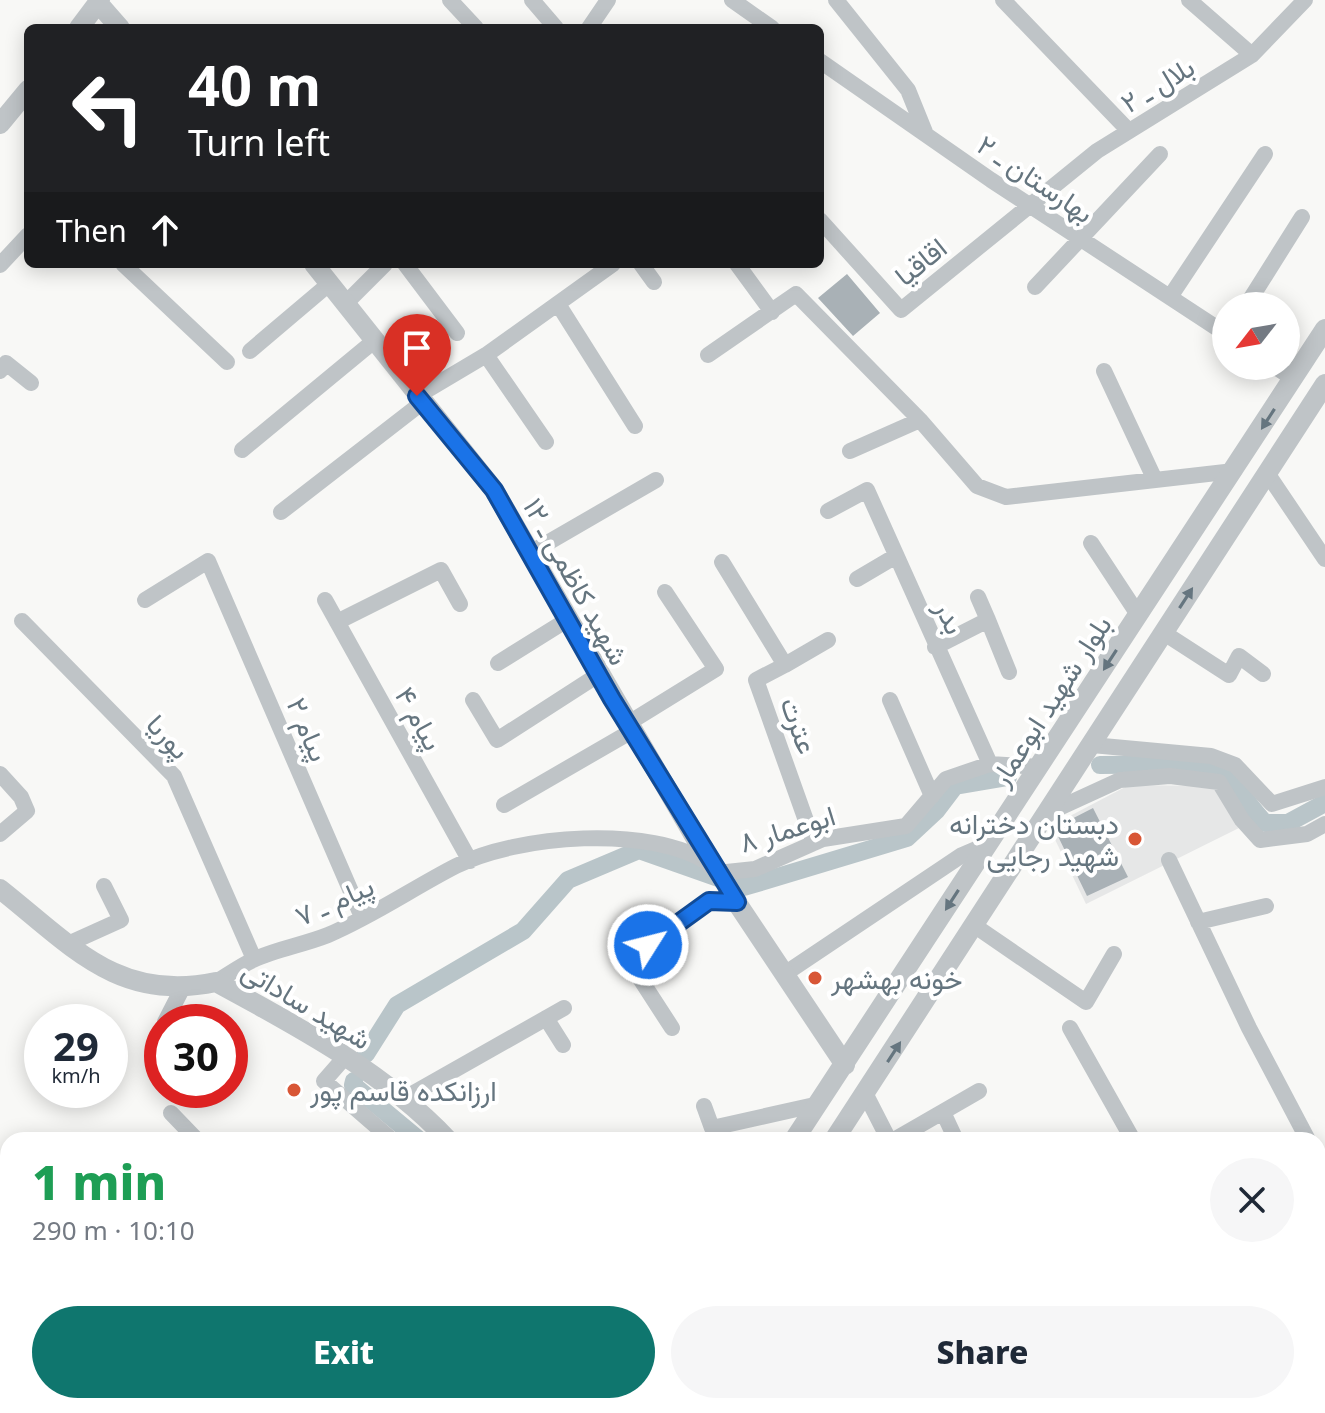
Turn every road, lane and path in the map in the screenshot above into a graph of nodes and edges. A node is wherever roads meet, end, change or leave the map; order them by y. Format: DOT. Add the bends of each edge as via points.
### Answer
graph roads {
  1 [pos="450,0"];
  2 [pos="532,0"];
  3 [pos="608,0"];
  4 [pos="732,0"];
  5 [pos="836,0"];
  6 [pos="1003,0"];
  7 [pos="1189,0"];
  8 [pos="1305,0"];
  9 [pos="98,1"];
  10 [pos="82,24"];
  11 [pos="117,24"];
  12 [pos="472,24"];
  13 [pos="553,24"];
  14 [pos="592,24"];
  15 [pos="766,24"];
  16 [pos="1252,55"];
  17 [pos="824,64"];
  18 [pos="24,95"];
  19 [pos="0,124"];
  20 [pos="1129,131"];
  21 [pos="925,134"];
  22 [pos="1160,154"];
  23 [pos="1265,154"];
  24 [pos="1029,205"];
  25 [pos="1302,217"];
  26 [pos="824,224"];
  27 [pos="24,239"];
  28 [pos="1082,240"];
  29 [pos="0,265"];
  30 [pos="127,268"];
  31 [pos="317,268"];
  32 [pos="381,268"];
  33 [pos="408,268"];
  34 [pos="608,268"];
  35 [pos="644,268"];
  36 [pos="740,268"];
  37 [pos="654,282"];
  38 [pos="329,284"];
  39 [pos="1035,287"];
  40 [pos="1255,292"];
  41 [pos="1170,297"];
  42 [pos="345,304"];
  43 [pos="558,304"];
  44 [pos="772,312"];
  45 [pos="1212,325"];
  46 [pos="1325,329"];
  47 [pos="457,333"];
  48 [pos="374,341"];
  49 [pos="250,351"];
  50 [pos="486,355"];
  51 [pos="708,355"];
  52 [pos="227,362"];
  53 [pos="1300,369"];
  54 [pos="0,371"];
  55 [pos="1104,371"];
  56 [pos="1293,380"];
  57 [pos="31,383"];
  58 [pos="1325,384"];
  59 [pos="420,399"];
  60 [pos="920,420"];
  61 [pos="635,426"];
  62 [pos="546,442"];
  63 [pos="242,450"];
  64 [pos="850,451"];
  65 [pos="1234,471"];
  66 [pos="1267,473"];
  67 [pos="656,480"];
  68 [pos="1155,480"];
  69 [pos="828,511"];
  70 [pos="281,512"];
  71 [pos="1091,543"];
  72 [pos="530,553"];
  73 [pos="896,556"];
  74 [pos="1325,559"];
  75 [pos="722,562"];
  76 [pos="857,579"];
  77 [pos="665,592"];
  78 [pos="978,597"];
  79 [pos="145,600"];
  80 [pos="325,600"];
  81 [pos="460,604"];
  82 [pos="1139,616"];
  83 [pos="567,620"];
  84 [pos="988,620"];
  85 [pos="22,621"];
  86 [pos="337,622"];
  87 [pos="1164,633"];
  88 [pos="828,640"];
  89 [pos="935,647"];
  90 [pos="498,663"];
  91 [pos="785,665"];
  92 [pos="1009,672"];
  93 [pos="1263,674"];
  94 [pos="598,675"];
  95 [pos="473,700"];
  96 [pos="890,700"];
  97 [pos="630,727"];
  98 [pos="1092,745"];
  99 [pos="990,764"];
  100 [pos="1040,767"];
  101 [pos="0,774"];
  102 [pos="1325,787"];
  103 [pos="932,796"];
  104 [pos="504,805"];
  105 [pos="1048,813"];
  106 [pos="1325,824"];
  107 [pos="0,834"];
  108 [pos="814,843"];
  109 [pos="990,843"];
  110 [pos="1169,860"];
  111 [pos="470,861"];
  112 [pos="714,869"];
  113 [pos="104,886"];
  114 [pos="0,889"];
  115 [pos="734,898"];
  116 [pos="1266,906"];
  117 [pos="362,917"];
  118 [pos="1198,922"];
  119 [pos="975,926"];
  120 [pos="70,943"];
  121 [pos="1114,954"];
  122 [pos="254,959"];
  123 [pos="786,973"];
  124 [pos="216,982"];
  125 [pos="182,989"];
  126 [pos="174,1004"];
  127 [pos="564,1008"];
  128 [pos="546,1018"];
  129 [pos="672,1028"];
  130 [pos="1070,1028"];
  131 [pos="563,1045"];
  132 [pos="345,1057"];
  133 [pos="845,1065"];
  134 [pos="979,1091"];
  135 [pos="866,1095"];
  136 [pos="405,1098"];
  137 [pos="819,1104"];
  138 [pos="704,1106"];
  139 [pos="943,1112"];
  140 [pos="171,1113"];
  141 [pos="189,1132"];
  142 [pos="383,1132"];
  143 [pos="440,1132"];
  144 [pos="800,1132"];
  145 [pos="840,1132"];
  146 [pos="887,1132"];
  147 [pos="907,1132"];
  148 [pos="952,1132"];
  149 [pos="1128,1132"];
  150 [pos="1304,1132"];
  1 -- 12 [label="street"];
  2 -- 13 [label="street"];
  3 -- 14 [label="street"];
  4 -- 15 [label="street"];
  5 -- 21 [label="street" via="908,90"];
  6 -- 20 [label="street"];
  7 -- 16 [label="street"];
  8 -- 16 [label="street, بلال ـ ۲"];
  9 -- 10 [label="street"];
  9 -- 11 [label="street"];
  16 -- 20 [label="street, بلال ـ ۲"];
  17 -- 21 [label="street, بهارستان ـ ۲"];
  18 -- 19 [label="street"];
  20 -- 24 [label="street, بلال ـ ۲"];
  21 -- 24 [label="street, بهارستان ـ ۲"];
  22 -- 28 [label="street"];
  23 -- 41 [label="street"];
  24 -- 26 [label="street, اقاقیا" via="901,310"];
  24 -- 28 [label="street, بهارستان ـ ۲"];
  25 -- 40 [label="street"];
  27 -- 29 [label="street"];
  28 -- 39 [label="street"];
  28 -- 41 [label="street, بهارستان ـ ۲"];
  30 -- 52 [label="street"];
  31 -- 38 [label="street, شهید کاظمی ـ ۱۲"];
  32 -- 42 [label="street"];
  33 -- 47 [label="street"];
  34 -- 43 [label="street"];
  35 -- 37 [label="street"];
  36 -- 44 [label="street"];
  38 -- 42 [label="street, شهید کاظمی ـ ۱۲"];
  38 -- 49 [label="street"];
  41 -- 45 [label="street, بهارستان ـ ۲"];
  42 -- 48 [label="street, شهید کاظمی ـ ۱۲"];
  43 -- 50 [label="street"];
  43 -- 61 [label="street"];
  44 -- 51 [label="street"];
  44 -- 60 [label="street" via="796,294"];
  46 -- 53 [label="street, بلوار شهید ابوعمار"];
  48 -- 59 [label="street, شهید کاظمی ـ ۱۲"];
  48 -- 63 [label="street"];
  50 -- 59 [label="street"];
  50 -- 62 [label="street"];
  54 -- 57 [label="street" via="6,363"];
  55 -- 68 [label="street"];
  56 -- 65 [label="street, بلوار شهید ابوعمار, one-way"];
  58 -- 66 [label="street"];
  59 -- 70 [label="street"];
  59 -- 72 [label="street, شهید کاظمی ـ ۱۲" via="494,490"];
  60 -- 64 [label="street"];
  60 -- 68 [label="street" via="977,486 1006,497"];
  65 -- 68 [label="street"];
  65 -- 82 [label="street, بلوار شهید ابوعمار"];
  66 -- 74 [label="street"];
  87 -- 66 [label="street, one-way"];
  67 -- 72 [label="street"];
  69 -- 73 [label="street, بدر" via="867,490"];
  71 -- 82 [label="street"];
  72 -- 83 [label="street, شهید کاظمی ـ ۱۲"];
  73 -- 76 [label="street"];
  73 -- 89 [label="street, بدر"];
  75 -- 91 [label="street, عترت"];
  77 -- 97 [label="street" via="716,669"];
  78 -- 84 [label="street"];
  79 -- 117 [label="street, پیام ۲" via="208,561"];
  80 -- 86 [label="street, پیام ۴"];
  81 -- 86 [label="street" via="441,570"];
  82 -- 100 [label="street, بلوار شهید ابوعمار, one-way"];
  83 -- 90 [label="street"];
  83 -- 94 [label="street, شهید کاظمی ـ ۱۲"];
  84 -- 89 [label="street"];
  84 -- 92 [label="street"];
  85 -- 122 [label="street, پوریا" via="174,776"];
  86 -- 111 [label="street, پیام ۴"];
  87 -- 93 [label="street" via="1229,675 1239,656"];
  87 -- 98 [label="street"];
  88 -- 91 [label="street"];
  89 -- 99 [label="street, بدر"];
  91 -- 108 [label="street, عترت" via="756,680"];
  94 -- 95 [label="street" via="497,740"];
  94 -- 97 [label="street, شهید کاظمی ـ ۱۲"];
  96 -- 103 [label="street"];
  97 -- 104 [label="street"];
  97 -- 112 [label="street, شهید کاظمی ـ ۱۲"];
  98 -- 102 [label="street" via="1211,756 1235,765 1272,804"];
  98 -- 105 [label="street"];
  99 -- 100 [label="street, ابوعمار ۸"];
  99 -- 103 [label="street, ابوعمار ۸" via="946,779"];
  100 -- 109 [label="street, بلوار شهید ابوعمار"];
  101 -- 107 [label="street" via="27,811"];
  103 -- 108 [label="street, ابوعمار ۸" via="906,826"];
  105 -- 106 [label="street" via="1120,780 1170,776 1219,782 1260,840 1307,834"];
  105 -- 119 [label="street"];
  108 -- 112 [label="street, ابوعمار ۸" via="755,869"];
  109 -- 123 [label="street" via="962,855"];
  109 -- 133 [label="street, بلوار شهید ابوعمار, one-way"];
  110 -- 118 [label="street"];
  111 -- 112 [label="street, پیام ـ ۷" via="505,847 556,840 629,840 666,847"];
  111 -- 117 [label="street, پیام ـ ۷"];
  112 -- 115 [label="street"];
  113 -- 120 [label="street" via="121,920"];
  114 -- 120 [label="street, شهید ساداتی"];
  115 -- 123 [label="street"];
  115 -- 129 [label="street" via="709,901 628,960"];
  116 -- 118 [label="street"];
  117 -- 122 [label="street, پیام ـ ۷"];
  118 -- 150 [label="street"];
  119 -- 121 [label="street" via="1086,1002"];
  135 -- 119 [label="street, one-way"];
  120 -- 125 [label="street, شهید ساداتی" via="109,973"];
  122 -- 124 [label="street, پیام ـ ۷"];
  123 -- 133 [label="street"];
  124 -- 125 [label="street, شهید ساداتی"];
  124 -- 132 [label="street, شهید ساداتی"];
  125 -- 126 [label="street"];
  127 -- 128 [label="street"];
  128 -- 131 [label="street"];
  128 -- 136 [label="street"];
  130 -- 149 [label="street"];
  132 -- 136 [label="street, شهید ساداتی"];
  132 -- 142 [label="street" via="324,1081"];
  133 -- 137 [label="street, بلوار شهید ابوعمار"];
  134 -- 139 [label="street"];
  135 -- 145 [label="street"];
  135 -- 146 [label="street"];
  136 -- 143 [label="street, شهید ساداتی"];
  137 -- 138 [label="street" via="712,1128"];
  137 -- 144 [label="street, بلوار شهید ابوعمار"];
  139 -- 147 [label="street"];
  139 -- 148 [label="street"];
  140 -- 141 [label="street"];
}
